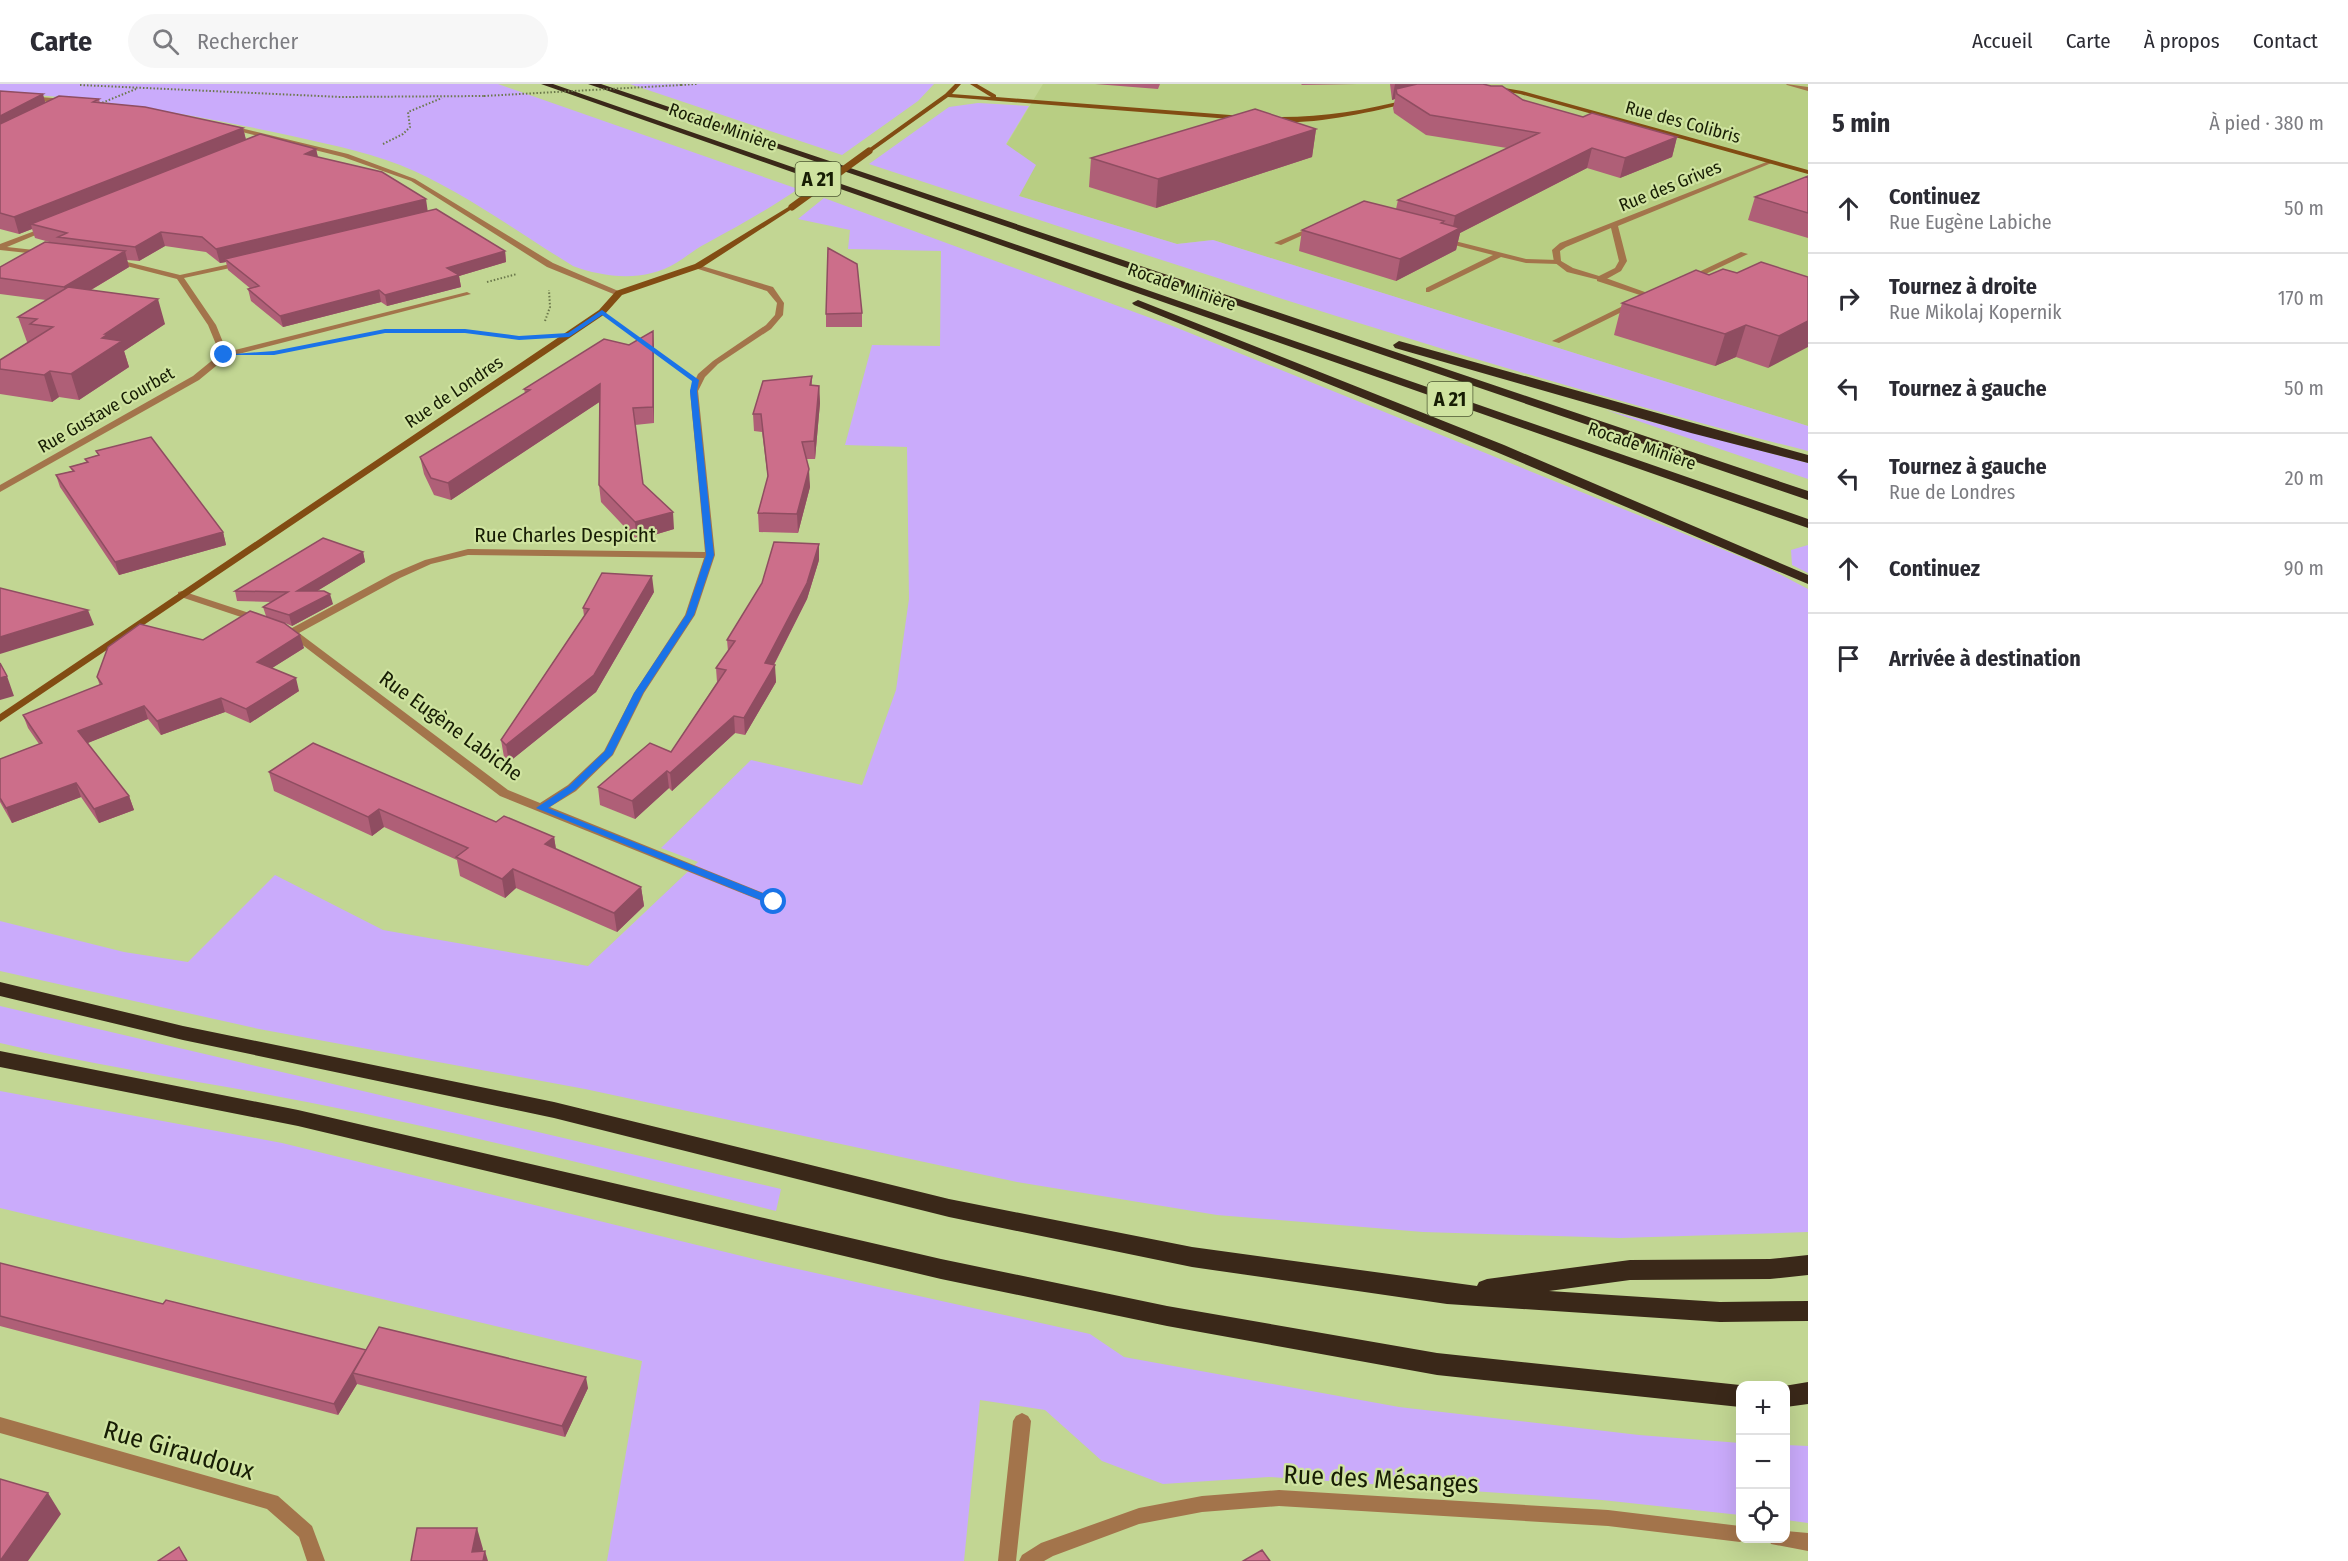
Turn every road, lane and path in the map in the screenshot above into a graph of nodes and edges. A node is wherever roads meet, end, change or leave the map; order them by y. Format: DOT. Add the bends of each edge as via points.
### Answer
graph roads {
  1 [pos="71,84"];
  2 [pos="545,84"];
  3 [pos="592,84"];
  4 [pos="697,84"];
  5 [pos="958,84"];
  6 [pos="973,84"];
  7 [pos="1789,84"];
  8 [pos="681,85"];
  9 [pos="1486,86"];
  10 [pos="139,88"];
  11 [pos="1808,89"];
  12 [pos="947,95"];
  13 [pos="0,96"];
  14 [pos="455,96"];
  15 [pos="1420,97"];
  16 [pos="1004,100"];
  17 [pos="73,101"];
  18 [pos="99,104"];
  19 [pos="61,107"];
  20 [pos="1248,118"];
  21 [pos="1258,119"];
  22 [pos="217,125"];
  23 [pos="275,138"];
  24 [pos="264,142"];
  25 [pos="351,156"];
  26 [pos="1771,162"];
  27 [pos="1808,172"];
  28 [pos="462,210"];
  29 [pos="450,213"];
  30 [pos="58,224"];
  31 [pos="1614,225"];
  32 [pos="1320,226"];
  33 [pos="1431,236"];
  34 [pos="1278,243"];
  35 [pos="0,248"];
  36 [pos="55,254"];
  37 [pos="1744,254"];
  38 [pos="1498,255"];
  39 [pos="102,259"];
  40 [pos="246,262"];
  41 [pos="1558,262"];
  42 [pos="698,266"];
  43 [pos="517,274"];
  44 [pos="1091,274"];
  45 [pos="180,277"];
  46 [pos="1600,279"];
  47 [pos="1681,282"];
  48 [pos="545,285"];
  49 [pos="1430,290"];
  50 [pos="1662,291"];
  51 [pos="619,293"];
  52 [pos="467,294"];
  53 [pos="1652,296"];
  54 [pos="602,312"];
  55 [pos="1276,315"];
  56 [pos="419,331"];
  57 [pos="569,335"];
  58 [pos="534,337"];
  59 [pos="1556,341"];
  60 [pos="224,355"];
  61 [pos="695,380"];
  62 [pos="1808,459"];
  63 [pos="0,489"];
  64 [pos="1808,496"];
  65 [pos="1808,524"];
  66 [pos="710,555"];
  67 [pos="1808,580"];
  68 [pos="182,594"];
  69 [pos="293,632"];
  70 [pos="0,719"];
  71 [pos="540,808"];
  72 [pos="774,902"];
  73 [pos="0,989"];
  74 [pos="0,1059"];
  75 [pos="1808,1265"];
  76 [pos="1447,1294"];
  77 [pos="1808,1311"];
  78 [pos="1808,1393"];
  79 [pos="1736,1396"];
  80 [pos="1790,1396"];
  81 [pos="1790,1398"];
  82 [pos="1808,1400"];
  83 [pos="1022,1421"];
  84 [pos="0,1425"];
  85 [pos="1736,1534"];
  86 [pos="1790,1540"];
  87 [pos="1808,1542"];
  88 [pos="316,1561"];
  89 [pos="1007,1561"];
  90 [pos="1028,1561"];
  1 -- 10 [label="path"];
  2 -- 44 [label="highway, Rocade Minière / A 21"];
  3 -- 55 [label="highway, Rocade Minière / A 21"];
  4 -- 8 [label="path"];
  5 -- 12 [label="street, Rue de Londres"];
  6 -- 16 [label="street"];
  7 -- 11 [label="street"];
  8 -- 14 [label="path, bridge"];
  9 -- 26 [label="street, Rue des Colibris"];
  10 -- 14 [label="path" via="340,97"];
  10 -- 18 [label="path"];
  12 -- 16 [label="street"];
  12 -- 42 [label="street, Rue de Londres, bridge" via="792,207"];
  13 -- 17 [label="street"];
  14 -- 25 [label="path" via="420,105 408,112 410,127 403,134"];
  15 -- 21 [label="street" via="1349,116"];
  16 -- 20 [label="street"];
  17 -- 18 [label="street"];
  17 -- 19 [label="street"];
  22 -- 23 [label="street"];
  23 -- 24 [label="street"];
  23 -- 25 [label="street"];
  25 -- 28 [label="street" via="413,180"];
  26 -- 27 [label="street, Rue des Colibris"];
  26 -- 31 [label="street, Rue des Grives"];
  28 -- 29 [label="street"];
  28 -- 51 [label="street" via="550,266"];
  30 -- 35 [label="street"];
  31 -- 41 [label="street, Rue des Grives" via="1563,245 1556,250"];
  31 -- 46 [label="street, Rue des Grives" via="1623,261 1618,269"];
  32 -- 34 [label="street"];
  33 -- 38 [label="street"];
  35 -- 36 [label="street"];
  37 -- 47 [label="street"];
  38 -- 41 [label="street"];
  38 -- 49 [label="street"];
  39 -- 45 [label="street"];
  40 -- 45 [label="street"];
  41 -- 46 [label="street"];
  42 -- 51 [label="street, Rue de Londres"];
  42 -- 61 [label="street" via="770,289 783,305 774,323 717,360"];
  43 -- 52 [label="path" via="464,288 470,292"];
  44 -- 65 [label="highway, Rocade Minière / A 21"];
  44 -- 67 [label="highway" via="1108,291 1499,448"];
  45 -- 60 [label="street" via="212,325"];
  46 -- 53 [label="street"];
  48 -- 58 [label="path" via="550,292 550,307"];
  50 -- 53 [label="street"];
  51 -- 54 [label="street, Rue de Londres"];
  52 -- 60 [label="street"];
  53 -- 59 [label="street"];
  54 -- 57 [label="street, Rue de Londres"];
  54 -- 61 [label="path"];
  55 -- 62 [label="highway" via="1332,324 1560,392"];
  55 -- 64 [label="highway, Rocade Minière / A 21"];
  56 -- 58 [label="path"];
  57 -- 58 [label="path"];
  57 -- 68 [label="street, Rue de Londres"];
  60 -- 63 [label="street, Rue Gustave Courbet" via="196,378"];
  61 -- 66 [label="street"];
  66 -- 69 [label="street, Rue Charles Despicht" via="468,552 428,562 396,576"];
  66 -- 71 [label="street" via="690,615 639,693 609,753 572,788"];
  68 -- 69 [label="street, Rue Eugène Labiche"];
  68 -- 70 [label="street, Rue de Londres"];
  69 -- 71 [label="street, Rue Eugène Labiche" via="504,793"];
  71 -- 72 [label="street, Rue Eugène Labiche"];
  73 -- 76 [label="highway" via="183,1033 554,1110 950,1208 1192,1257"];
  74 -- 79 [label="highway" via="298,1118 952,1272 1292,1340 1437,1364"];
  75 -- 76 [label="highway" via="1630,1270"];
  76 -- 77 [label="highway" via="1720,1312"];
  78 -- 80 [label="highway"];
  81 -- 82 [label="highway"];
  83 -- 89 [label="street"];
  84 -- 88 [label="street, Rue Giraudoux" via="272,1502 306,1532"];
  85 -- 90 [label="street, Rue des Mésanges" via="1608,1518 1279,1498 1202,1504 1139,1516 1047,1549"];
  86 -- 87 [label="street"];
}
